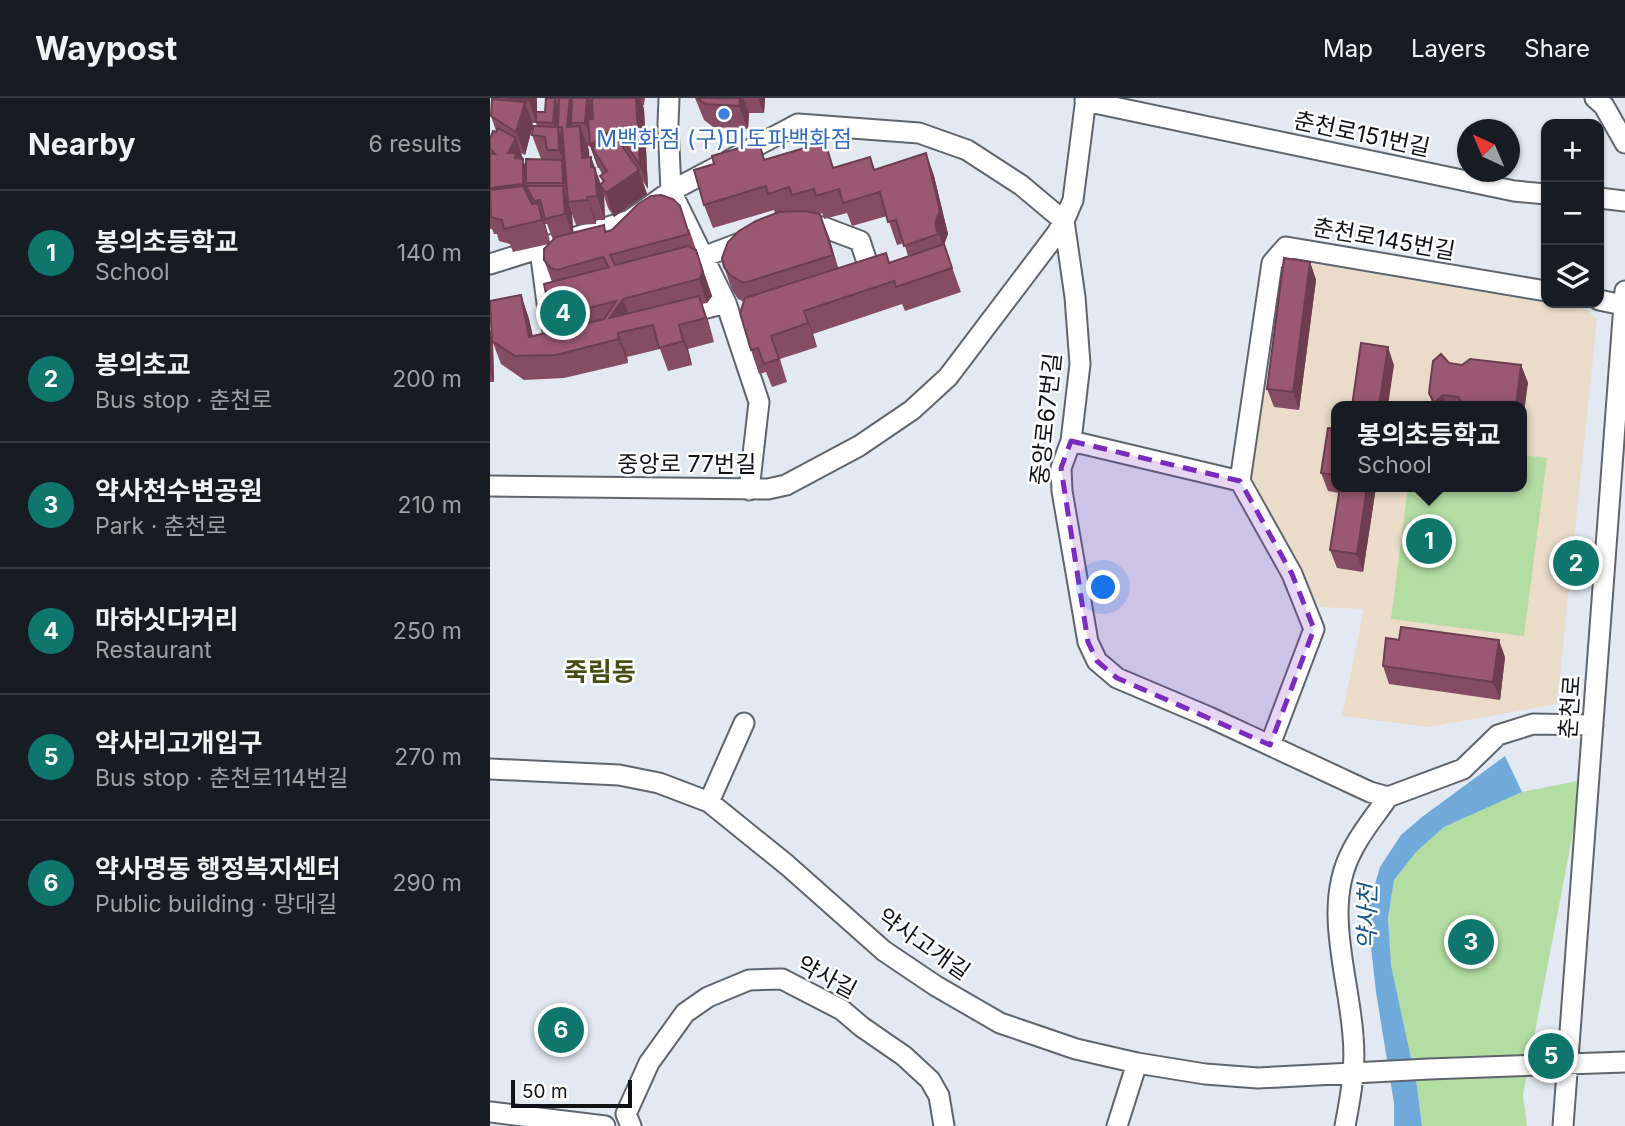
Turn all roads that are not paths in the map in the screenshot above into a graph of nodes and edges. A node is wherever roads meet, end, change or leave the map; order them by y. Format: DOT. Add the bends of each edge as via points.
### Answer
graph roads {
  1 [pos="669,98"];
  2 [pos="1595,98"];
  3 [pos="1085,99"];
  4 [pos="1625,143"];
  5 [pos="671,191"];
  6 [pos="1541,194"];
  7 [pos="1604,199"];
  8 [pos="1625,201"];
  9 [pos="1064,221"];
  10 [pos="540,250"];
  11 [pos="701,263"];
  12 [pos="490,264"];
  13 [pos="846,285"];
  14 [pos="1541,290"];
  15 [pos="1624,298"];
  16 [pos="1604,300"];
  17 [pos="734,314"];
  18 [pos="661,319"];
  19 [pos="1623,330"];
  20 [pos="582,340"];
  21 [pos="1070,441"];
  22 [pos="1240,481"];
  23 [pos="490,486"];
  24 [pos="749,490"];
  25 [pos="1617,507"];
  26 [pos="744,723"];
  27 [pos="1593,725"];
  28 [pos="1270,745"];
  29 [pos="490,769"];
  30 [pos="1388,797"];
  31 [pos="709,802"];
  32 [pos="1625,1062"];
  33 [pos="1137,1063"];
  34 [pos="1569,1066"];
  35 [pos="1361,1073"];
  36 [pos="490,1112"];
  37 [pos="605,1126"];
  38 [pos="631,1126"];
  39 [pos="944,1126"];
  40 [pos="1117,1126"];
  41 [pos="1345,1126"];
  42 [pos="1563,1126"];
  1 -- 5 [label="street"];
  2 -- 4 [label="street"];
  3 -- 6 [label="street, 춘천로151번길"];
  3 -- 9 [label="street" via="1073,200"];
  5 -- 9 [label="street" via="798,124 919,132 967,150"];
  5 -- 10 [label="street" via="630,219"];
  5 -- 11 [label="street"];
  7 -- 8 [label="street"];
  9 -- 21 [label="street, 중앙로67번길" via="1080,364"];
  9 -- 24 [label="street, 중앙로 77번길" via="948,377 912,410 859,446 786,485"];
  10 -- 12 [label="street"];
  10 -- 20 [label="street" via="553,301 556,346"];
  11 -- 13 [label="street" via="789,225 823,227 860,240 872,277"];
  11 -- 17 [label="street"];
  14 -- 22 [label="street, 춘천로145번길" via="1286,247 1272,262"];
  15 -- 16 [label="street"];
  15 -- 19 [label="street, 춘천로"];
  17 -- 18 [label="street"];
  17 -- 24 [label="street" via="758,402"];
  19 -- 25 [label="street, 춘천로"];
  21 -- 22 [label="street"];
  21 -- 28 [label="street, 중앙로67번길" via="1061,468 1062,492 1088,642 1097,661 1117,678"];
  22 -- 28 [label="street" via="1292,574 1314,629"];
  23 -- 24 [label="street, 중앙로 77번길"];
  25 -- 27 [label="street, 춘천로"];
  26 -- 31 [label="street"];
  27 -- 30 [label="street" via="1532,724 1499,735 1463,769"];
  27 -- 34 [label="street, 춘천로"];
  28 -- 30 [label="street, 중앙로67번길"];
  29 -- 31 [label="street, 약사고개길" via="619,775 659,783"];
  30 -- 35 [label="street" via="1351,852 1339,893 1339,933"];
  31 -- 33 [label="street, 약사고개길" via="884,951 936,986 1000,1023 1076,1049"];
  32 -- 34 [label="street, 약사고개길"];
  33 -- 35 [label="street, 약사고개길" via="1258,1078"];
  33 -- 40 [label="street"];
  34 -- 35 [label="street, 약사고개길"];
  34 -- 42 [label="street, 춘천로"];
  35 -- 41 [label="street"];
  36 -- 37 [label="street"];
  38 -- 39 [label="street, 약사길" via="626,1114 649,1063 685,1013 749,980 782,979 842,1010 904,1056 930,1080 939,1096"];
}
